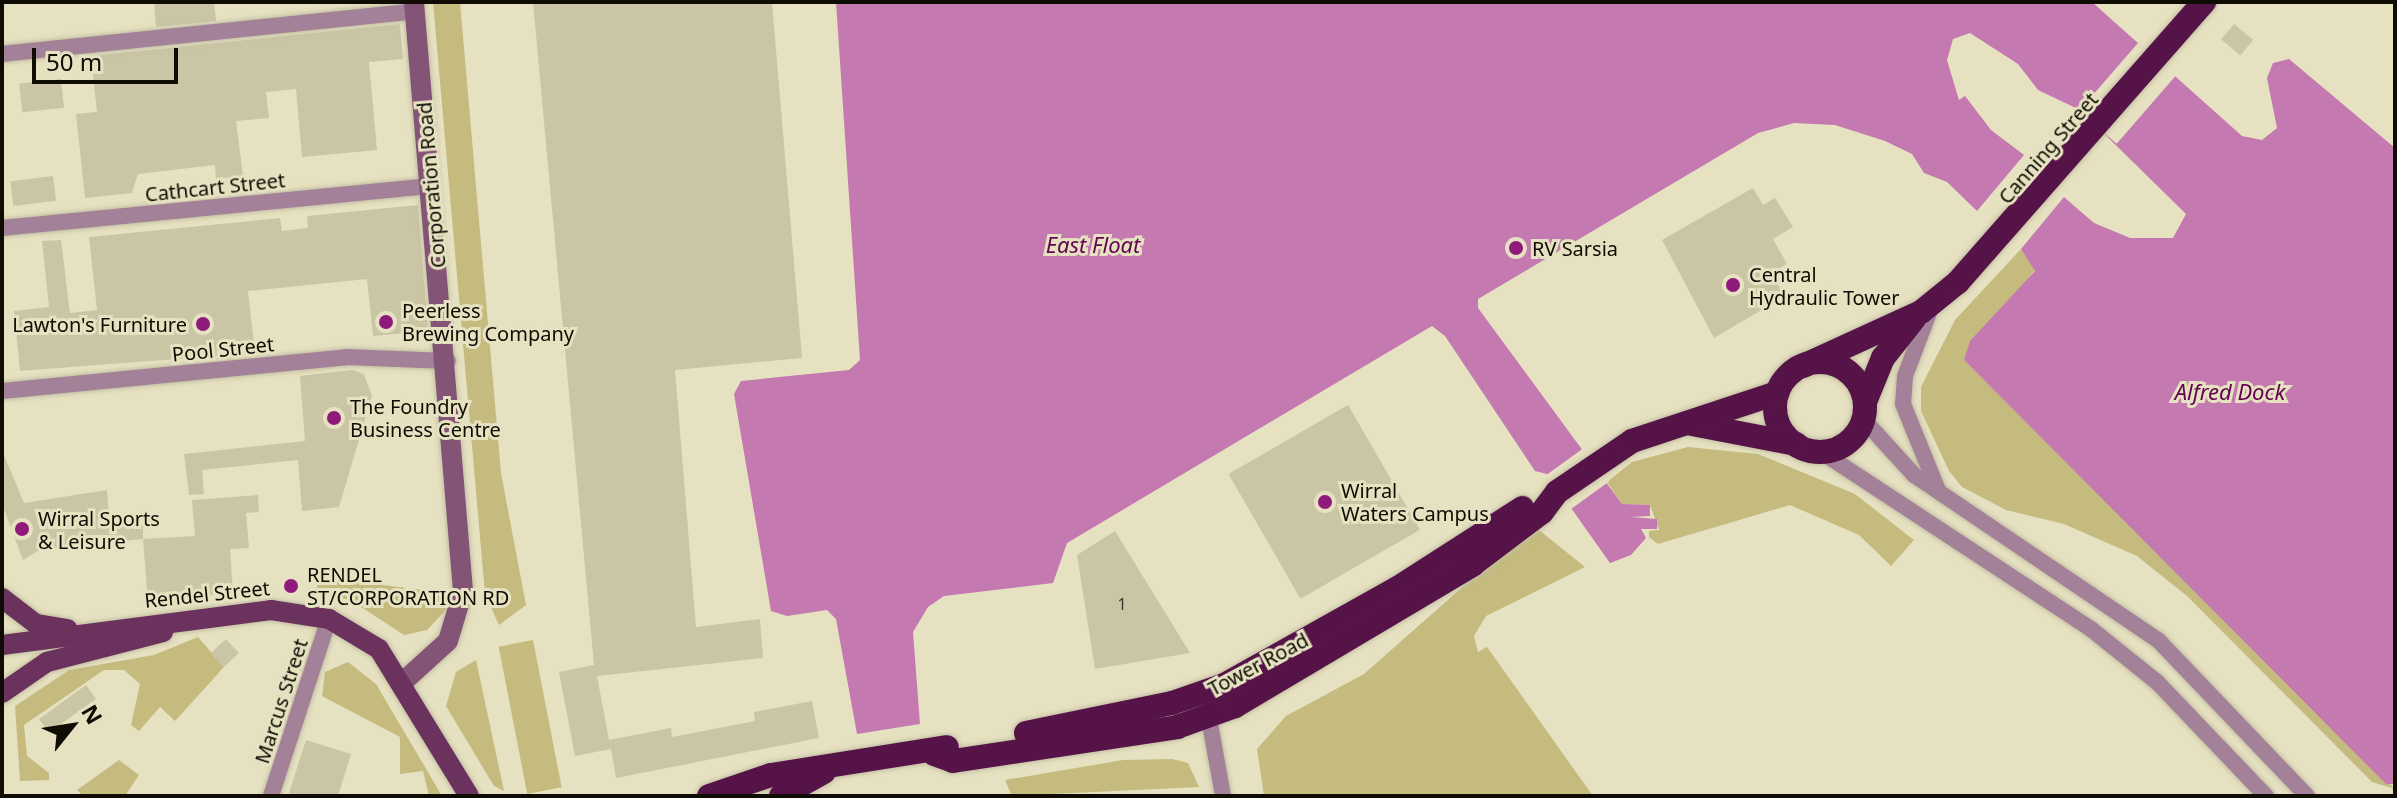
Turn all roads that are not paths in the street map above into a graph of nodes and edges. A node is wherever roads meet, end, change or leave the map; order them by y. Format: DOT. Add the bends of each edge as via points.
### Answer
graph roads {
  1 [pos="2209,4"];
  2 [pos="414,7"];
  3 [pos="2,54"];
  4 [pos="431,186"];
  5 [pos="2,228"];
  6 [pos="1928,306"];
  7 [pos="448,361"];
  8 [pos="1803,366"];
  9 [pos="2,391"];
  10 [pos="1777,393"];
  11 [pos="1864,410"];
  12 [pos="1692,424"];
  13 [pos="1796,444"];
  14 [pos="1820,451"];
  15 [pos="1940,494"];
  16 [pos="2,598"];
  17 [pos="209,617"];
  18 [pos="329,619"];
  19 [pos="104,631"];
  20 [pos="2,645"];
  21 [pos="404,681"];
  22 [pos="2,693"];
  23 [pos="1207,705"];
  24 [pos="826,771"];
  25 [pos="271,796"];
  26 [pos="469,796"];
  27 [pos="709,796"];
  28 [pos="781,796"];
  29 [pos="1223,796"];
  30 [pos="2266,796"];
  31 [pos="2307,796"];
  1 -- 6 [label="highway, Canning Street" via="1980,261"];
  2 -- 3 [label="street"];
  2 -- 4 [label="main road, Corporation Road"];
  4 -- 5 [label="street, Cathcart Street"];
  4 -- 7 [label="main road, Corporation Road"];
  6 -- 8 [label="highway, Canning Street"];
  6 -- 11 [label="highway, Canning Street" via="1883,358"];
  6 -- 15 [label="street" via="1903,390 1905,418"];
  7 -- 9 [label="street, Pool Street" via="346,357"];
  7 -- 21 [label="main road, Corporation Road" via="459,618 432,659"];
  8 -- 10 [label="highway"];
  8 -- 11 [label="highway" via="1823,362 1844,369"];
  10 -- 12 [label="highway, Tower Road"];
  10 -- 13 [label="highway" via="1778,422"];
  11 -- 14 [label="highway" via="1847,442"];
  11 -- 15 [label="street" via="1880,442"];
  12 -- 13 [label="highway, Tower Road"];
  12 -- 23 [label="highway, Tower Road" via="1648,433 1595,466 1472,565 1326,655"];
  13 -- 14 [label="highway"];
  14 -- 30 [label="street" via="2091,629 2157,682"];
  15 -- 31 [label="street" via="2158,640"];
  16 -- 19 [label="main road" via="36,624"];
  17 -- 18 [label="main road, Rendel Street" via="271,610"];
  17 -- 19 [label="main road, Rendel Street"];
  17 -- 22 [label="main road" via="47,662"];
  18 -- 21 [label="main road, Rendel Street" via="379,649"];
  18 -- 25 [label="street, Marcus Street"];
  19 -- 20 [label="main road, Rendel Street"];
  21 -- 26 [label="main road, Rendel Street"];
  23 -- 24 [label="highway, Tower Road" via="953,761 934,754"];
  23 -- 29 [label="street"];
  24 -- 27 [label="highway, Tower Road" via="771,775"];
  24 -- 28 [label="highway, Tower Road"];
}
